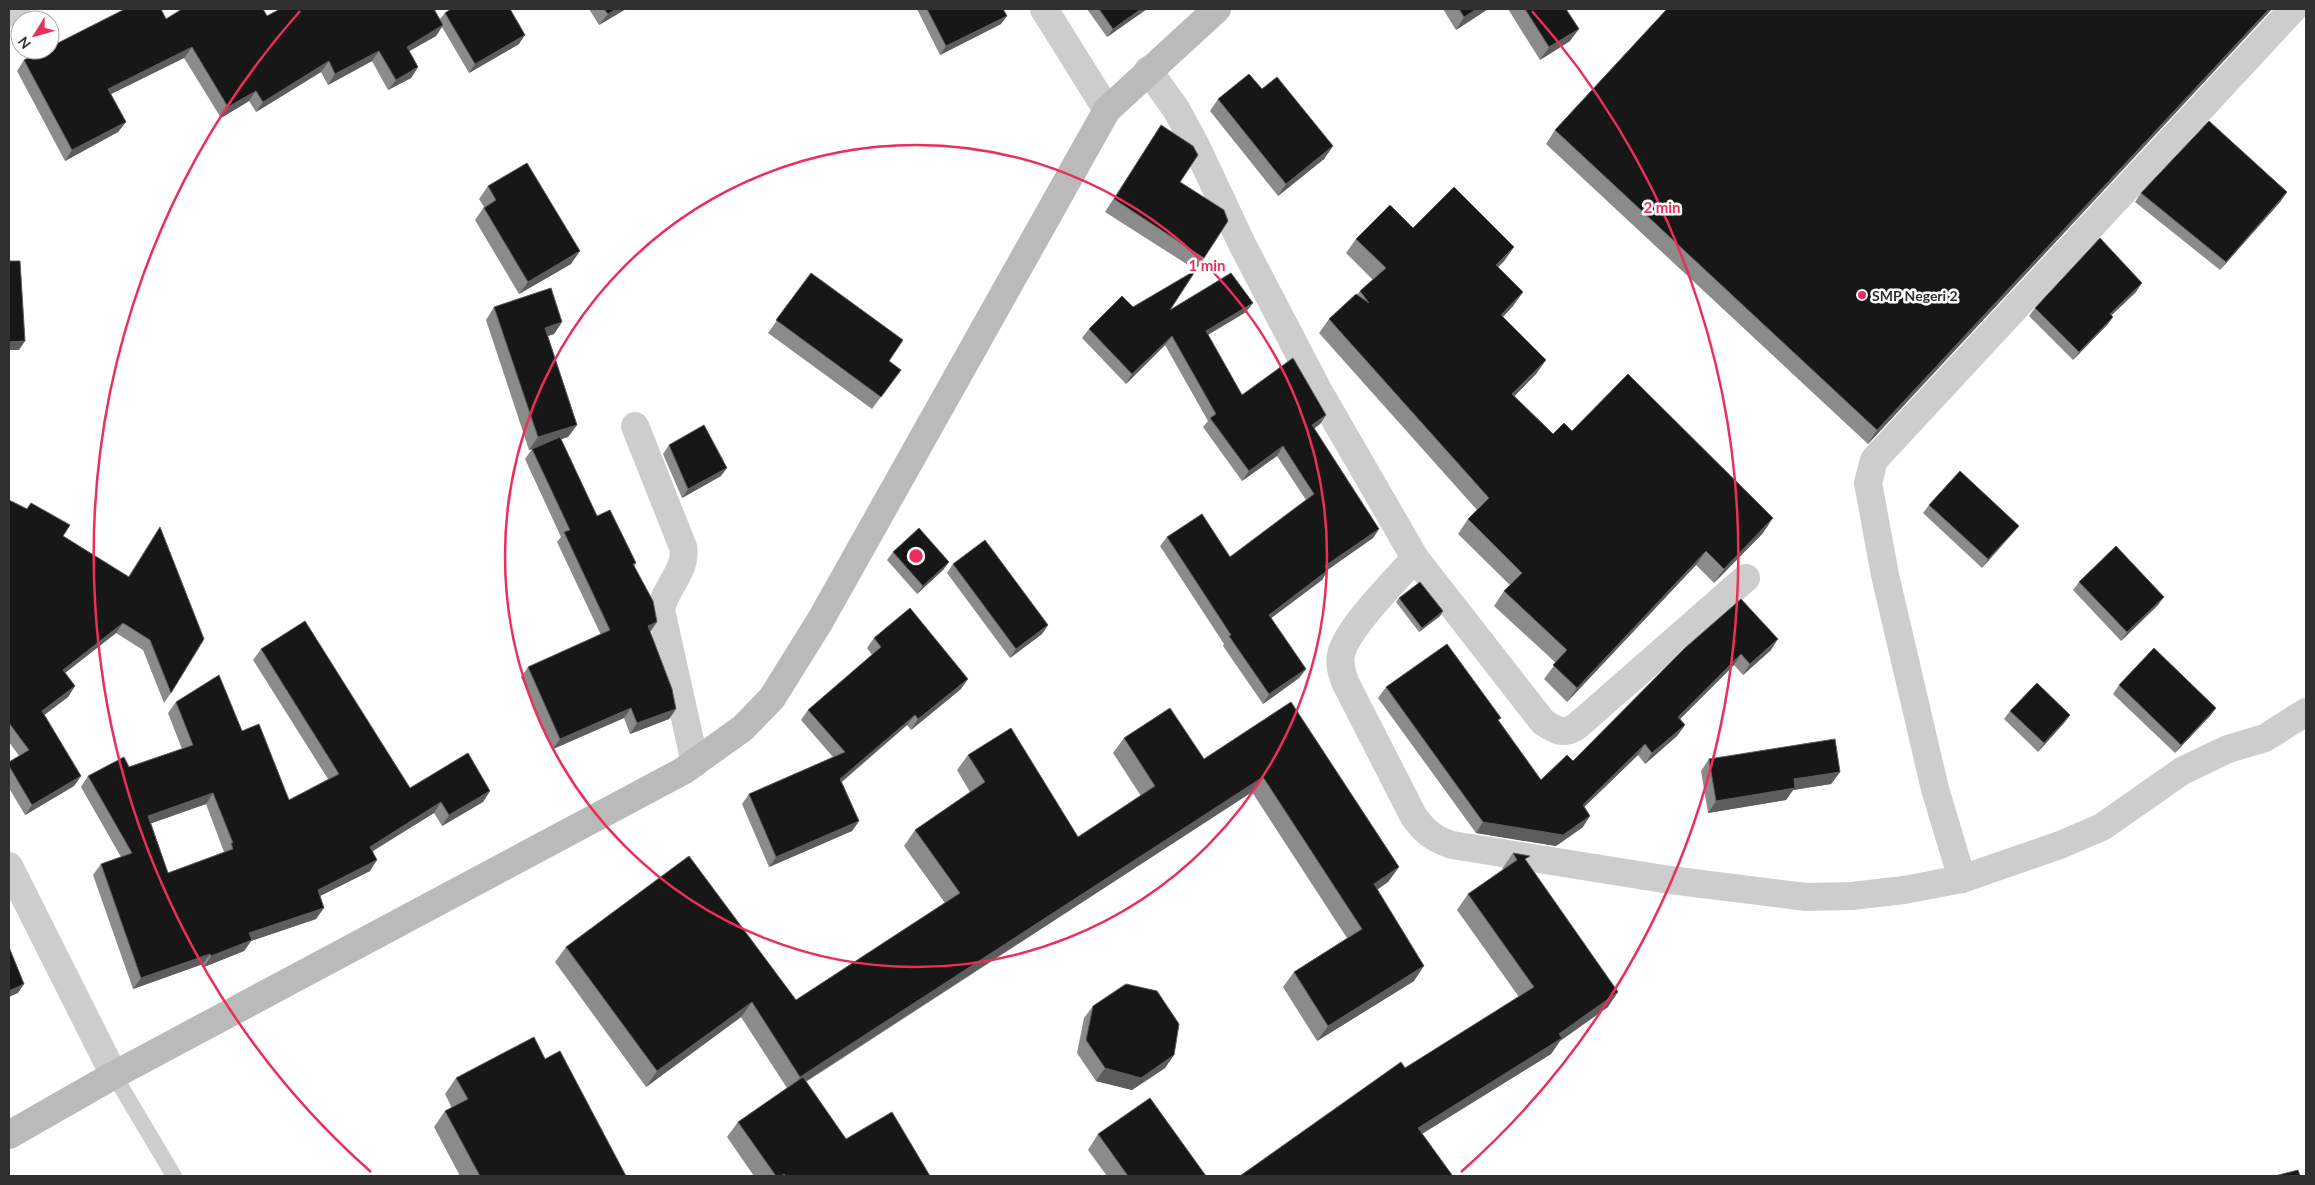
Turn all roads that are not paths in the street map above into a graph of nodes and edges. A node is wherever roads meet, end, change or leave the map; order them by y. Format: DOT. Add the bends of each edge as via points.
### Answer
graph roads {
  1 [pos="16,9"];
  2 [pos="1044,9"];
  3 [pos="1217,9"];
  4 [pos="2293,9"];
  5 [pos="9,13"];
  6 [pos="1148,70"];
  7 [pos="1107,110"];
  8 [pos="635,426"];
  9 [pos="1415,558"];
  10 [pos="1746,578"];
  11 [pos="2306,712"];
  12 [pos="695,763"];
  13 [pos="9,866"];
  14 [pos="1962,879"];
  15 [pos="114,1075"];
  16 [pos="9,1135"];
  17 [pos="174,1176"];
  1 -- 5 [label="street"];
  2 -- 7 [label="street"];
  3 -- 6 [label="street"];
  4 -- 14 [label="street" via="1874,460 1870,470 1868,483 1885,575 1936,789"];
  6 -- 7 [label="street"];
  6 -- 9 [label="street" via="1176,109 1318,390"];
  7 -- 12 [label="street" via="820,621 772,698 743,728"];
  8 -- 12 [label="street" via="685,556 662,601 661,610"];
  9 -- 10 [label="street" via="1543,722 1558,732 1576,727"];
  9 -- 14 [label="street" via="1348,636 1340,665 1345,682 1414,817 1435,839 1452,846 1670,880 1806,897 1852,896"];
  11 -- 14 [label="street" via="2265,738 2228,749 2182,770 2102,827"];
  12 -- 15 [label="street"];
  13 -- 15 [label="street"];
  15 -- 16 [label="street"];
  15 -- 17 [label="lane"];
}
